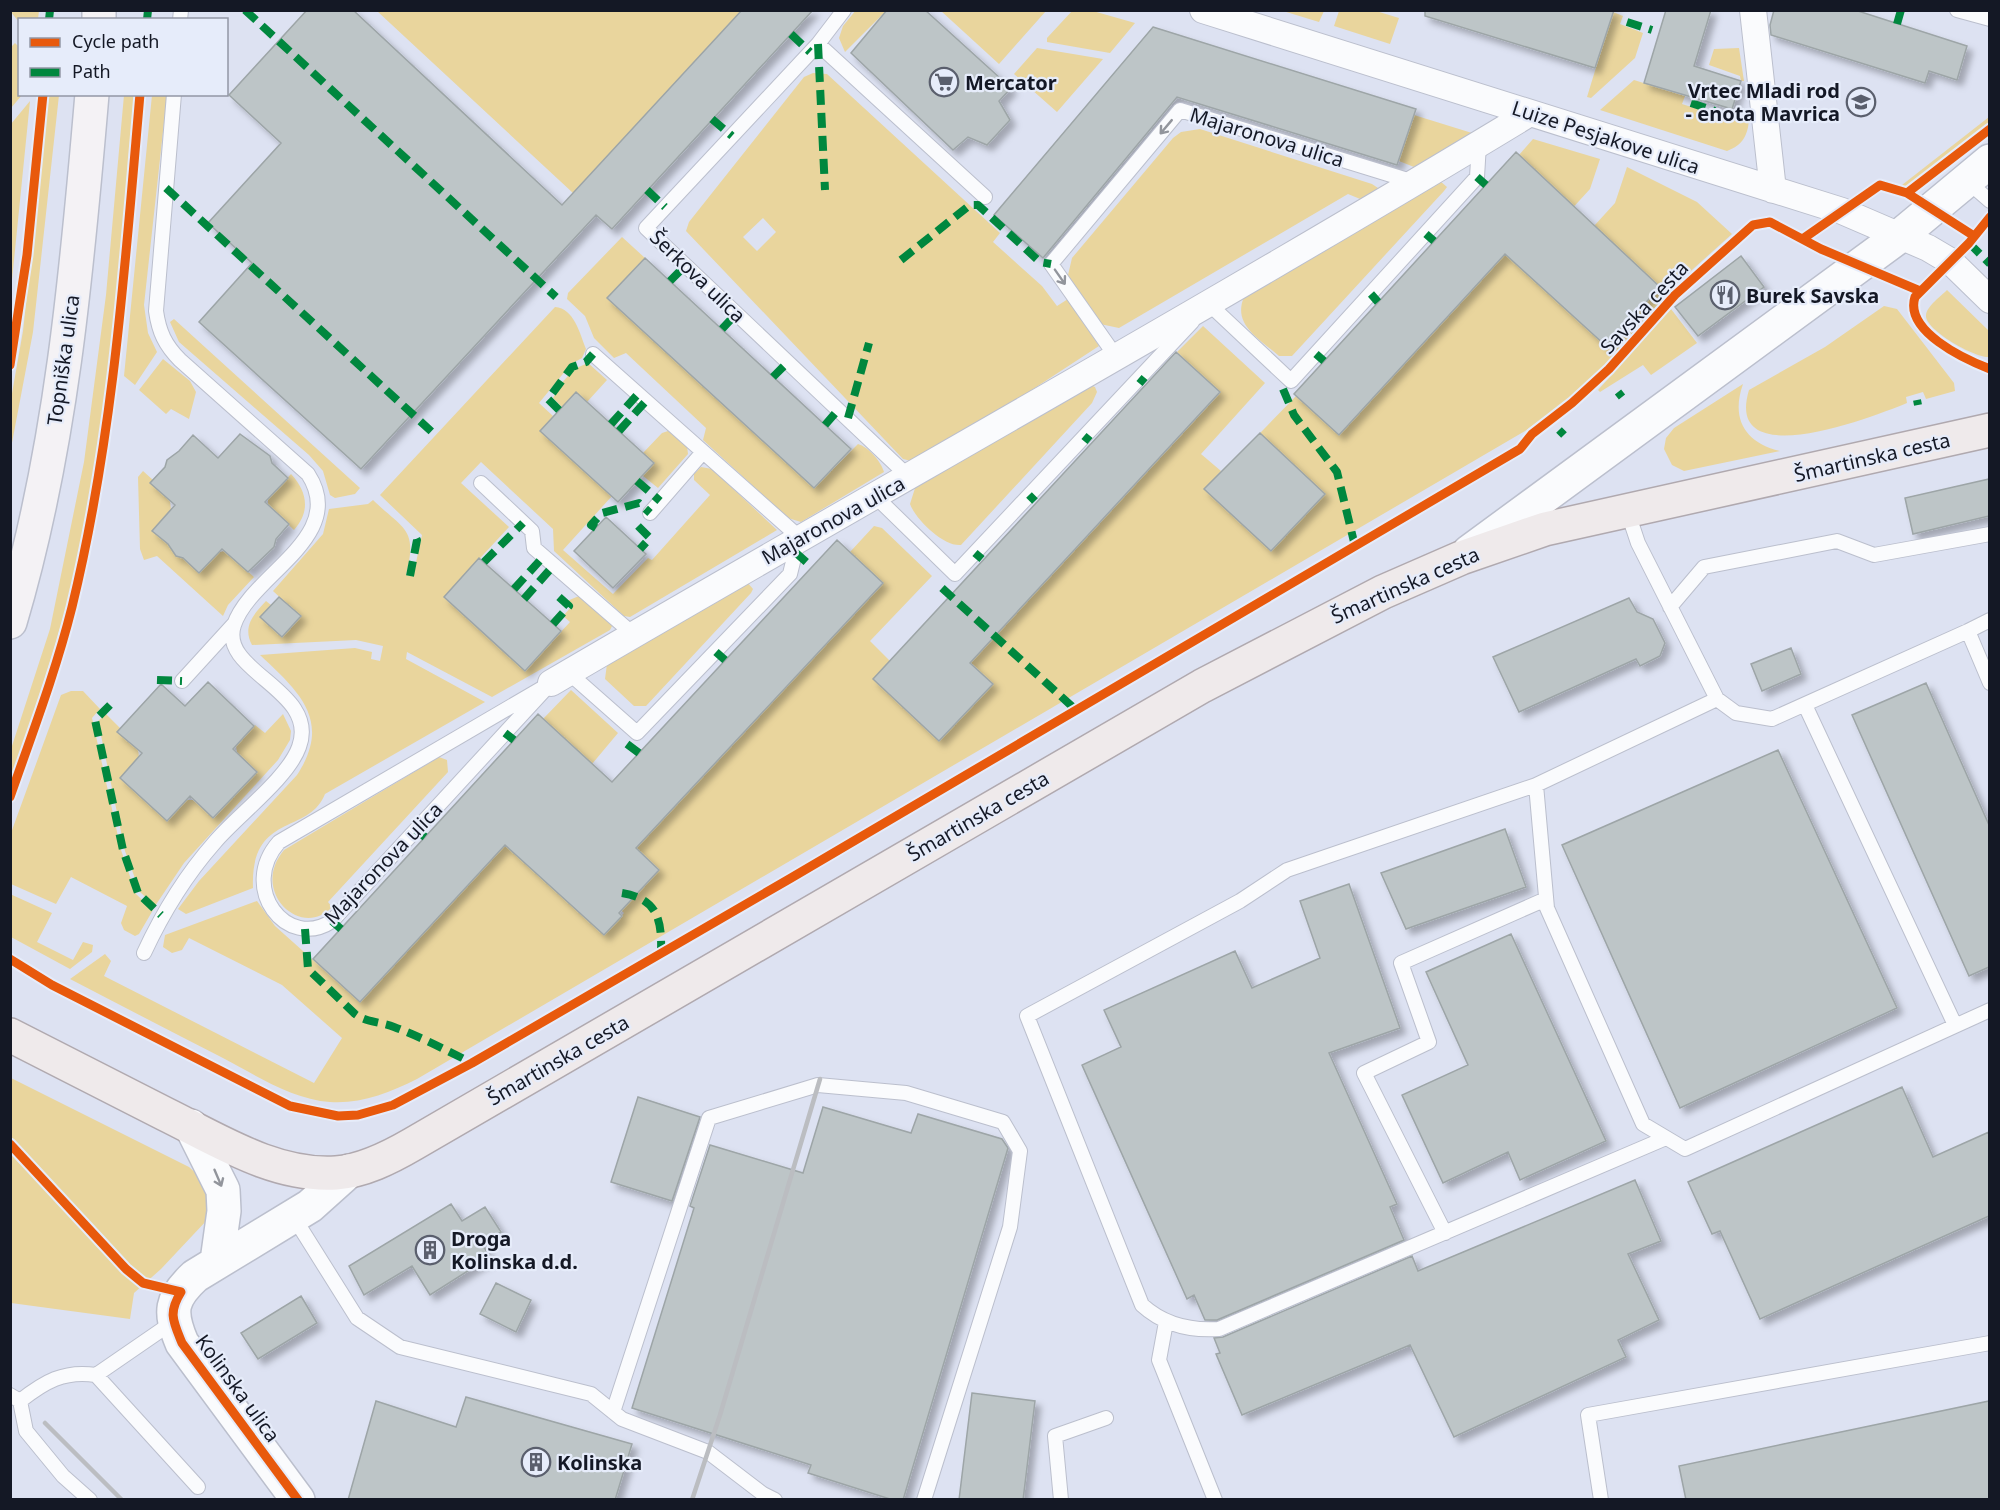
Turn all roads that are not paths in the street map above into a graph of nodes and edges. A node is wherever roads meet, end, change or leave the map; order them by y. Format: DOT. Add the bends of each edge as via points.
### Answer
graph roads {
  1 [pos="844,10"];
  2 [pos="1203,10"];
  3 [pos="1753,10"];
  4 [pos="1957,10"];
  5 [pos="1989,20"];
  6 [pos="818,44"];
  7 [pos="92,96"];
  8 [pos="174,96"];
  9 [pos="1530,113"];
  10 [pos="1479,144"];
  11 [pos="1982,181"];
  12 [pos="1416,182"];
  13 [pos="1773,190"];
  14 [pos="986,197"];
  15 [pos="1901,235"];
  16 [pos="1989,300"];
  17 [pos="1209,304"];
  18 [pos="593,354"];
  19 [pos="1117,358"];
  20 [pos="1989,430"];
  21 [pos="703,452"];
  22 [pos="909,477"];
  23 [pos="481,483"];
  24 [pos="876,497"];
  25 [pos="1627,510"];
  26 [pos="650,513"];
  27 [pos="1989,534"];
  28 [pos="799,537"];
  29 [pos="1461,558"];
  30 [pos="1670,607"];
  31 [pos="1989,620"];
  32 [pos="10,622"];
  33 [pos="234,624"];
  34 [pos="1968,631"];
  35 [pos="633,634"];
  36 [pos="560,678"];
  37 [pos="182,681"];
  38 [pos="1989,683"];
  39 [pos="1717,699"];
  40 [pos="1804,705"];
  41 [pos="1536,785"];
  42 [pos="1546,899"];
  43 [pos="144,953"];
  44 [pos="1989,1010"];
  45 [pos="1955,1025"];
  46 [pos="10,1035"];
  47 [pos="191,1126"];
  48 [pos="1666,1138"];
  49 [pos="349,1171"];
  50 [pos="293,1216"];
  51 [pos="1445,1233"];
  52 [pos="217,1261"];
  53 [pos="173,1322"];
  54 [pos="1166,1322"];
  55 [pos="1989,1343"];
  56 [pos="96,1375"];
  57 [pos="15,1398"];
  58 [pos="614,1412"];
  59 [pos="1106,1418"];
  60 [pos="198,1487"];
  61 [pos="90,1500"];
  62 [pos="298,1500"];
  63 [pos="775,1500"];
  64 [pos="924,1500"];
  65 [pos="1061,1500"];
  66 [pos="1215,1500"];
  67 [pos="1601,1500"];
  1 -- 6 [label="lane, Šerkova ulica"];
  2 -- 9 [label="street, Luize Pesjakove ulica"];
  3 -- 13 [label="street"];
  4 -- 5 [label="lane"];
  6 -- 14 [label="lane"];
  6 -- 22 [label="lane, Šerkova ulica" via="646,228"];
  7 -- 32 [label="main road, Topniška ulica" via="74,284 56,414 42,497"];
  8 -- 33 [label="lane" via="156,311 159,330 167,347 180,360 308,474 318,495 313,527"];
  9 -- 10 [label="street, Majaronova ulica"];
  9 -- 13 [label="street, Luize Pesjakove ulica"];
  10 -- 12 [label="street, Majaronova ulica"];
  10 -- 17 [label="lane" via="1477,177 1291,381"];
  11 -- 15 [label="street"];
  12 -- 17 [label="street, Majaronova ulica"];
  12 -- 19 [label="lane, Majaronova ulica, one-way" via="1180,110 1051,264"];
  13 -- 15 [label="street, Luize Pesjakove ulica" via="1842,211"];
  15 -- 16 [label="street, Luize Pesjakove ulica" via="1950,261"];
  15 -- 29 [label="street"];
  17 -- 19 [label="street, Majaronova ulica"];
  17 -- 24 [label="lane" via="955,574"];
  18 -- 21 [label="lane"];
  19 -- 22 [label="street, Majaronova ulica"];
  20 -- 25 [label="main road, Šmartinska cesta"];
  21 -- 26 [label="lane"];
  21 -- 28 [label="lane"];
  22 -- 24 [label="street, Majaronova ulica"];
  23 -- 35 [label="lane" via="532,531 534,548"];
  24 -- 28 [label="street, Majaronova ulica"];
  25 -- 29 [label="main road, Šmartinska cesta" via="1545,529"];
  25 -- 30 [label="lane" via="1638,543"];
  27 -- 30 [label="lane" via="1874,555 1837,541 1704,567"];
  28 -- 35 [label="street, Majaronova ulica"];
  28 -- 36 [label="lane" via="790,574 637,733"];
  29 -- 49 [label="main road, Šmartinska cesta" via="1373,597 1202,686 413,1144 386,1159"];
  30 -- 39 [label="lane"];
  31 -- 34 [label="lane"];
  33 -- 37 [label="lane"];
  33 -- 43 [label="lane" via="234,647 295,708 302,728 300,746 289,765 191,870 161,915"];
  34 -- 38 [label="lane"];
  34 -- 40 [label="lane"];
  35 -- 36 [label="street, Majaronova ulica"];
  36 -- 36 [label="lane, Majaronova ulica" via="279,842 268,856 262,880 270,906 287,921 305,929 315,930 332,921"];
  39 -- 40 [label="lane" via="1736,713 1772,719"];
  39 -- 41 [label="lane"];
  40 -- 45 [label="lane"];
  41 -- 42 [label="lane"];
  41 -- 54 [label="lane" via="1287,870 1240,901 1027,1016 1142,1305"];
  42 -- 48 [label="lane" via="1643,1124"];
  42 -- 51 [label="lane" via="1401,963 1429,1041 1365,1073"];
  44 -- 45 [label="lane"];
  45 -- 48 [label="lane" via="1685,1149"];
  46 -- 47 [label="main road, Šmartinska cesta"];
  47 -- 49 [label="main road, Šmartinska cesta" via="270,1163 312,1172"];
  47 -- 52 [label="street, one-way" via="222,1190 224,1211"];
  48 -- 51 [label="lane"];
  49 -- 50 [label="street, Kolinska ulica"];
  50 -- 52 [label="street, Kolinska ulica"];
  50 -- 58 [label="lane" via="357,1318 400,1347 591,1394"];
  51 -- 54 [label="lane" via="1219,1329 1197,1330"];
  52 -- 53 [label="street, Kolinska ulica" via="186,1284 173,1305"];
  53 -- 56 [label="lane"];
  53 -- 62 [label="street, Kolinska ulica" via="182,1343"];
  54 -- 66 [label="lane" via="1159,1360"];
  55 -- 67 [label="lane" via="1588,1415"];
  56 -- 57 [label="lane" via="59,1376"];
  56 -- 60 [label="lane"];
  57 -- 61 [label="lane" via="26,1431 63,1476"];
  58 -- 63 [label="lane" via="622,1419 708,1452"];
  58 -- 64 [label="lane" via="709,1118 818,1085 906,1093 1004,1122 1020,1151 1010,1227"];
  59 -- 65 [label="lane" via="1055,1436"];
}
